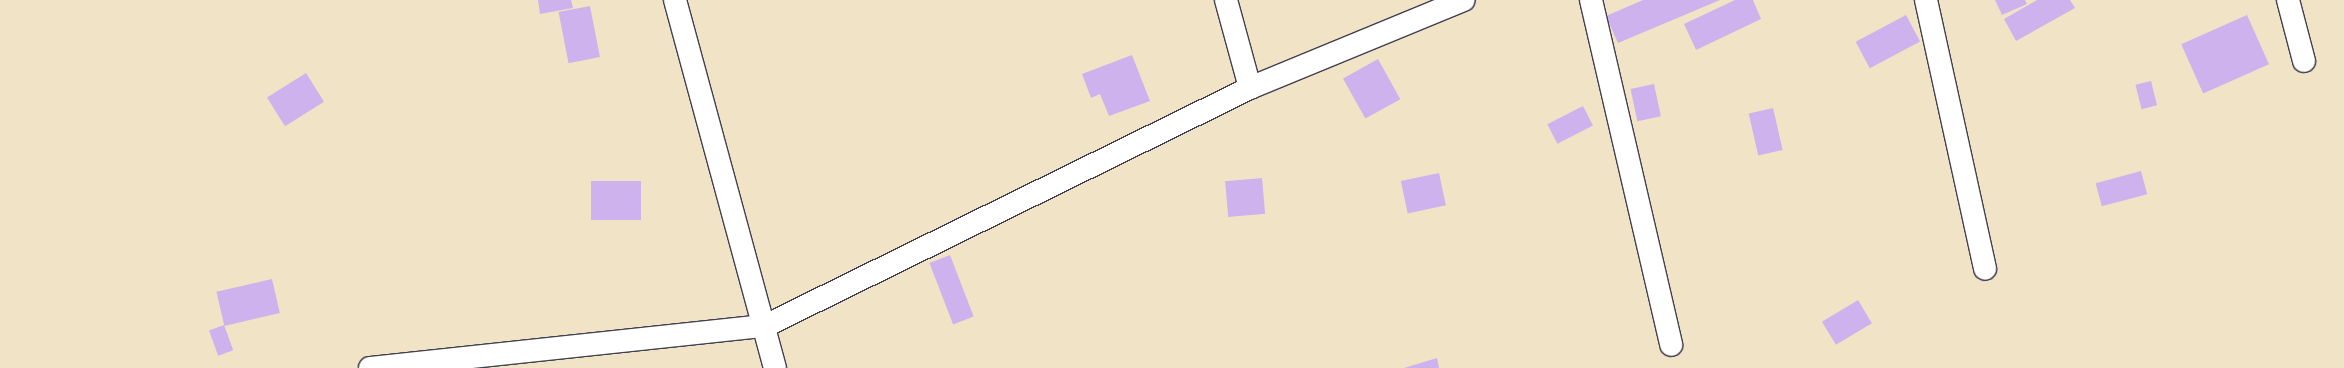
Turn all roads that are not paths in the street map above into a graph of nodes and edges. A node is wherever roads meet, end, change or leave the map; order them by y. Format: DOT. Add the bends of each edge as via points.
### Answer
graph roads {
  1 [pos="675,0"];
  2 [pos="1226,0"];
  3 [pos="1464,0"];
  4 [pos="1591,0"];
  5 [pos="1926,0"];
  6 [pos="2288,0"];
  7 [pos="2304,61"];
  8 [pos="1250,88"];
  9 [pos="1985,269"];
  10 [pos="765,326"];
  11 [pos="1671,345"];
  12 [pos="370,368"];
  13 [pos="775,368"];
  1 -- 10 [label="street"];
  2 -- 8 [label="street"];
  3 -- 8 [label="street"];
  4 -- 11 [label="street"];
  5 -- 9 [label="street"];
  6 -- 7 [label="street"];
  8 -- 10 [label="street"];
  10 -- 12 [label="street"];
  10 -- 13 [label="street"];
}
